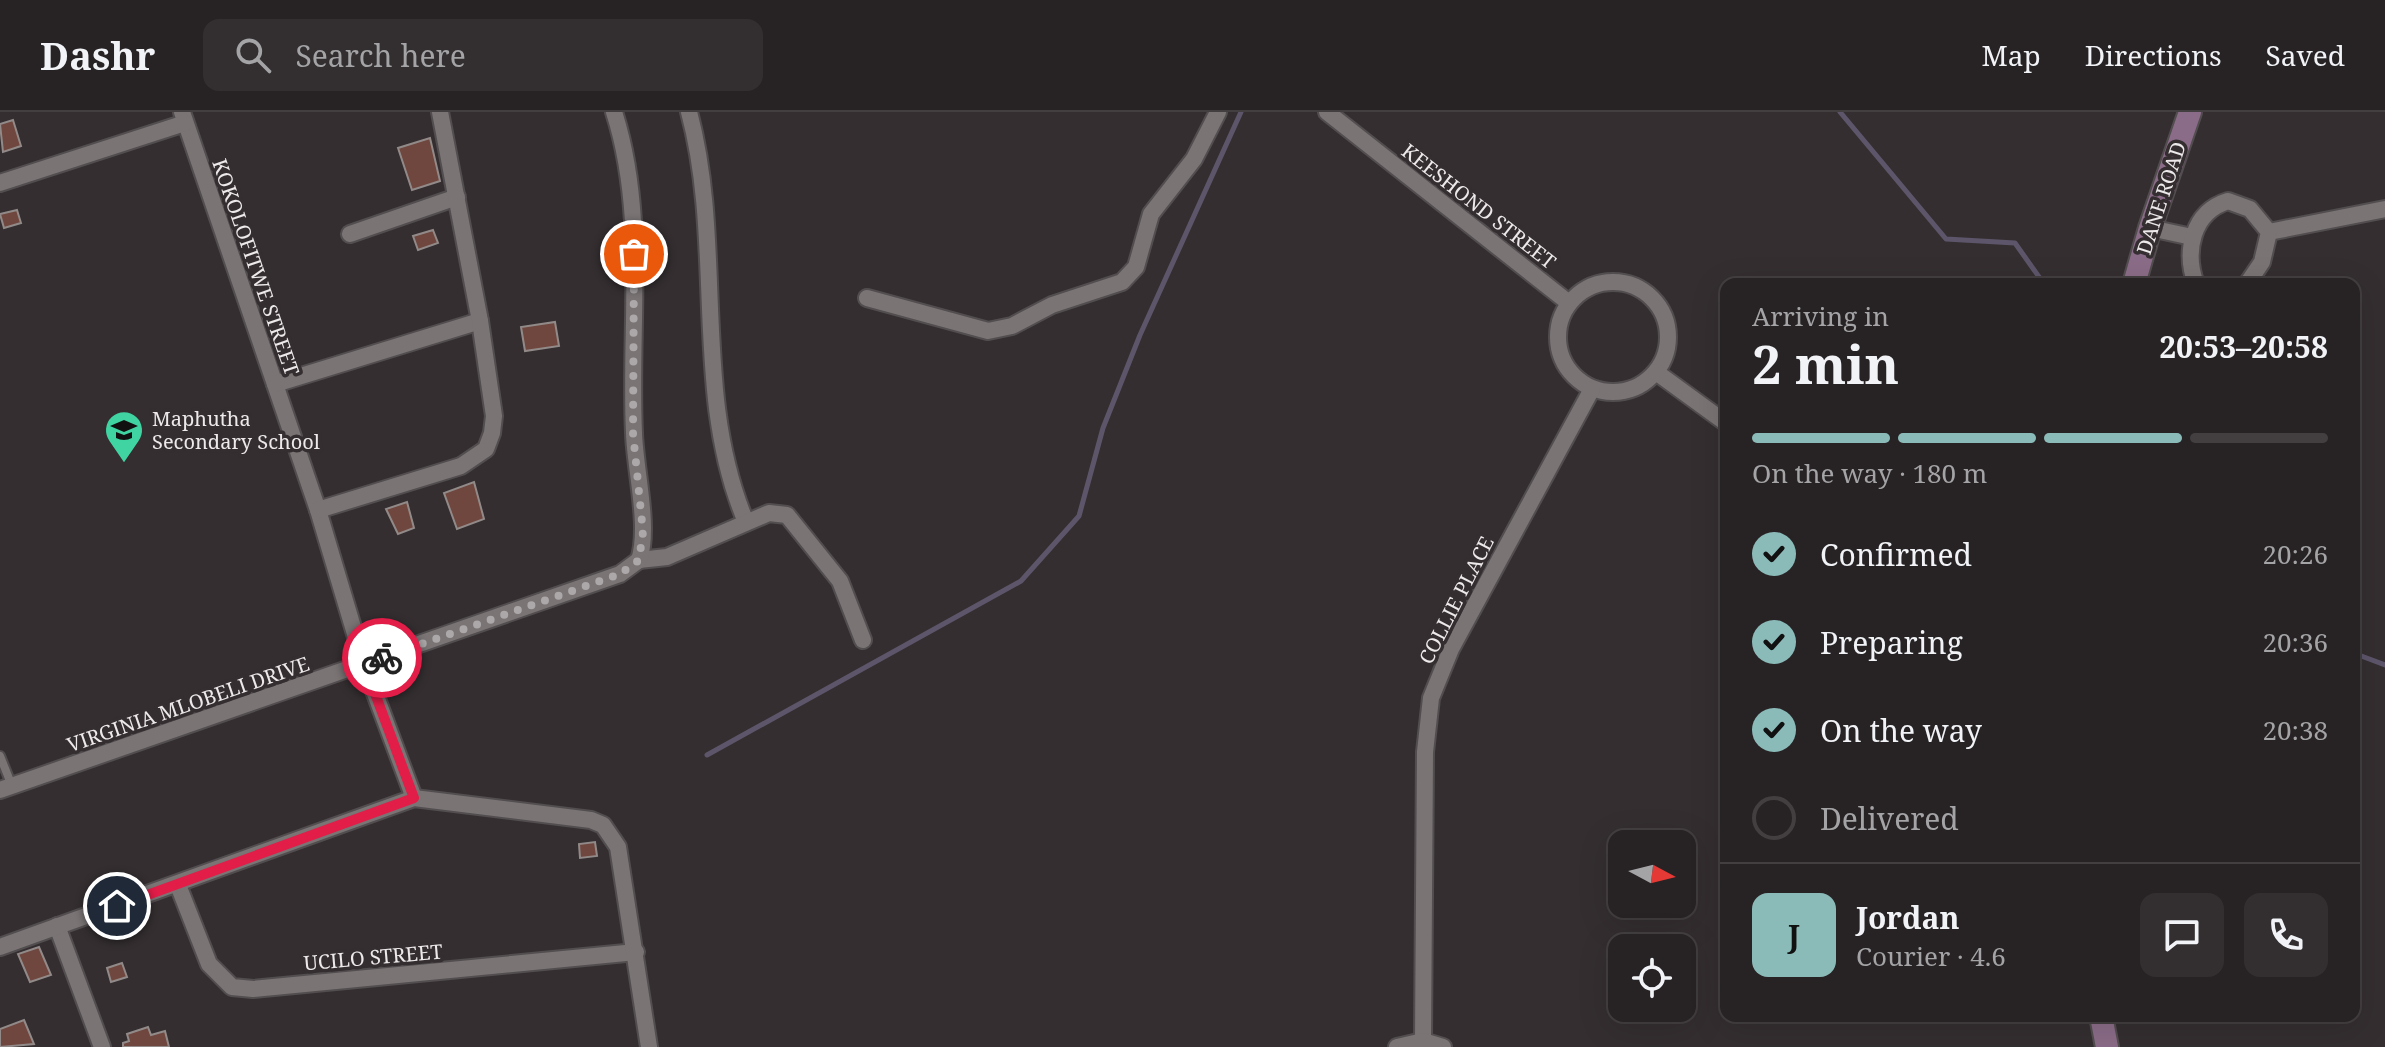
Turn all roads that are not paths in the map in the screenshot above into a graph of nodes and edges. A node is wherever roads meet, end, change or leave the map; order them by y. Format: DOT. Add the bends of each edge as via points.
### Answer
graph roads {
  1 [pos="440,112"];
  2 [pos="614,112"];
  3 [pos="689,112"];
  4 [pos="1218,112"];
  5 [pos="1327,112"];
  6 [pos="2190,112"];
  7 [pos="184,117"];
  8 [pos="0,183"];
  9 [pos="457,197"];
  10 [pos="2385,209"];
  11 [pos="2150,228"];
  12 [pos="2269,232"];
  13 [pos="350,234"];
  14 [pos="2192,237"];
  15 [pos="2136,278"];
  16 [pos="2195,278"];
  17 [pos="2251,278"];
  18 [pos="867,298"];
  19 [pos="1569,303"];
  20 [pos="480,321"];
  21 [pos="1656,372"];
  22 [pos="275,384"];
  23 [pos="1592,389"];
  24 [pos="1720,419"];
  25 [pos="318,510"];
  26 [pos="746,522"];
  27 [pos="639,560"];
  28 [pos="863,640"];
  29 [pos="364,664"];
  30 [pos="0,756"];
  31 [pos="6,788"];
  32 [pos="414,798"];
  33 [pos="178,885"];
  34 [pos="57,926"];
  35 [pos="0,947"];
  36 [pos="636,952"];
  37 [pos="2102,1022"];
  38 [pos="1423,1041"];
  39 [pos="102,1047"];
  40 [pos="649,1047"];
  41 [pos="1397,1047"];
  42 [pos="1443,1047"];
  43 [pos="2107,1047"];
  1 -- 9 [label="street"];
  2 -- 27 [label="street" via="631,182 633,433 643,532"];
  3 -- 26 [label="street" via="705,190 720,439"];
  4 -- 18 [label="street" via="1194,159 1151,214 1136,267 1122,282 988,331"];
  5 -- 19 [label="street, KEESHOND STREET"];
  6 -- 11 [label="street, DANE ROAD"];
  7 -- 8 [label="street"];
  7 -- 22 [label="street, KOKOLOFITWE STREET"];
  9 -- 13 [label="street"];
  9 -- 20 [label="street"];
  10 -- 12 [label="street"];
  11 -- 14 [label="street"];
  11 -- 15 [label="street, DANE ROAD"];
  12 -- 14 [label="street" via="2250,209 2228,201 2207,211"];
  12 -- 17 [label="street" via="2262,262"];
  14 -- 16 [label="street"];
  19 -- 21 [label="street" via="1581,292 1611,281 1654,299 1663,312 1668,343"];
  19 -- 23 [label="street" via="1558,344 1569,371"];
  20 -- 22 [label="street"];
  20 -- 25 [label="street" via="494,416 486,449 461,466"];
  21 -- 23 [label="street" via="1620,393"];
  21 -- 24 [label="street"];
  22 -- 25 [label="street, KOKOLOFITWE STREET"];
  23 -- 38 [label="street, COLLIE PLACE" via="1451,649 1431,698 1425,752"];
  25 -- 29 [label="street, KOKOLOFITWE STREET"];
  26 -- 27 [label="street, VIRGINIA MLOBELI DRIVE" via="667,557"];
  26 -- 28 [label="street, VIRGINIA MLOBELI DRIVE" via="777,512 794,521 840,581"];
  27 -- 29 [label="street, VIRGINIA MLOBELI DRIVE" via="620,574"];
  29 -- 31 [label="street, VIRGINIA MLOBELI DRIVE"];
  29 -- 32 [label="street, KOKOLOFITWE STREET"];
  30 -- 31 [label="lane"];
  32 -- 33 [label="street"];
  32 -- 36 [label="street" via="575,816 603,825 618,847"];
  33 -- 34 [label="street"];
  33 -- 36 [label="street, UCILO STREET" via="209,964 232,987"];
  34 -- 35 [label="street"];
  34 -- 39 [label="street"];
  36 -- 40 [label="street"];
  37 -- 43 [label="street"];
  38 -- 41 [label="street"];
  38 -- 42 [label="street"];
}
